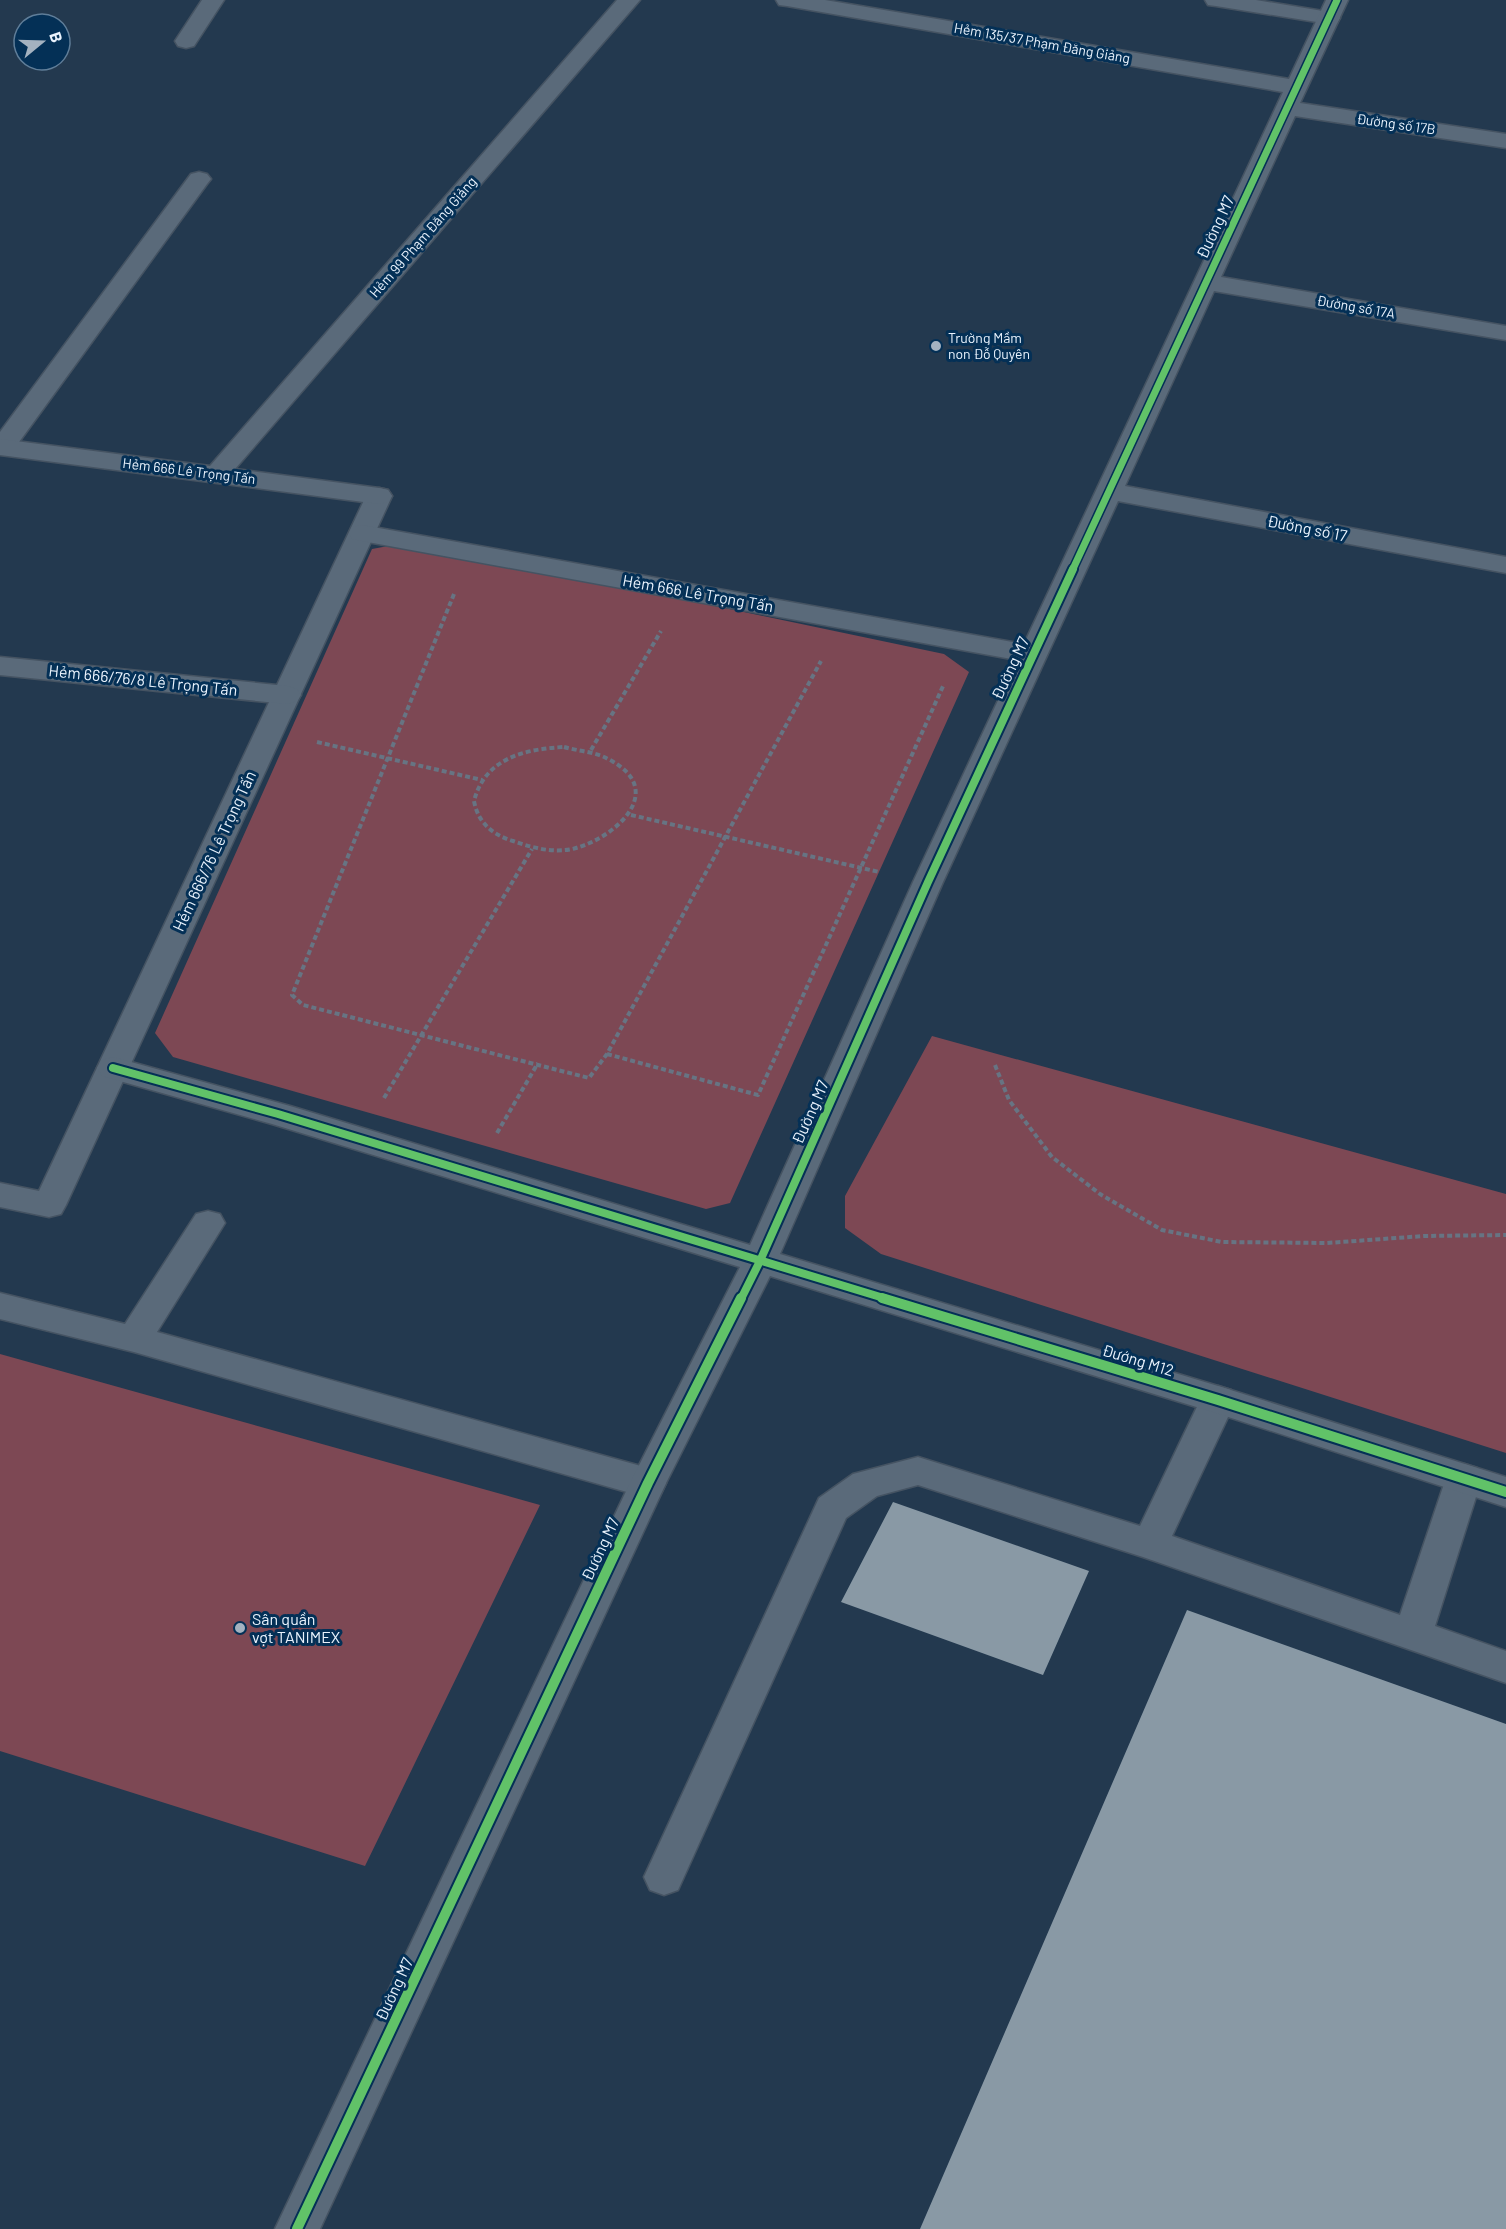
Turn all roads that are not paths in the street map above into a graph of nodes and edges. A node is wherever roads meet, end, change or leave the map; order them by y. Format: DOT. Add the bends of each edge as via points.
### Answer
graph roads {
  1 [pos="213,0"];
  2 [pos="629,0"];
  3 [pos="787,0"];
  4 [pos="1216,0"];
  5 [pos="1333,9"];
  6 [pos="186,41"];
  7 [pos="1292,97"];
  8 [pos="1506,141"];
  9 [pos="199,179"];
  10 [pos="1206,282"];
  11 [pos="1506,333"];
  12 [pos="1,447"];
  13 [pos="217,474"];
  14 [pos="1109,491"];
  15 [pos="379,496"];
  16 [pos="362,533"];
  17 [pos="1506,565"];
  18 [pos="1033,654"];
  19 [pos="0,666"];
  20 [pos="286,695"];
  21 [pos="113,1068"];
  22 [pos="0,1195"];
  23 [pos="208,1223"];
  24 [pos="760,1261"];
  25 [pos="0,1306"];
  26 [pos="134,1339"];
  27 [pos="1218,1400"];
  28 [pos="1464,1478"];
  29 [pos="648,1483"];
  30 [pos="1506,1492"];
  31 [pos="1150,1544"];
  32 [pos="1413,1634"];
  33 [pos="1506,1667"];
  34 [pos="664,1877"];
  35 [pos="297,2229"];
  1 -- 6 [label="street"];
  2 -- 13 [label="street, Hẻm 99 Phạm Đăng Giảng"];
  3 -- 7 [label="street, Hẻm 135/37 Phạm Đăng Giảng"];
  4 -- 5 [label="street"];
  5 -- 7 [label="street, Đường M7"];
  7 -- 8 [label="street, Đường số 17B"];
  7 -- 10 [label="street, Đường M7"];
  9 -- 12 [label="street"];
  10 -- 11 [label="street, Đường số 17A"];
  10 -- 14 [label="street, Đường M7"];
  12 -- 13 [label="street, Hẻm 666 Lê Trọng Tấn"];
  13 -- 15 [label="street, Hẻm 666 Lê Trọng Tấn"];
  14 -- 17 [label="street, Đường số 17"];
  14 -- 18 [label="street, Đường M7"];
  15 -- 16 [label="street, Hẻm 666/76 Lê Trọng Tấn"];
  16 -- 18 [label="street, Hẻm 666 Lê Trọng Tấn"];
  16 -- 20 [label="street, Hẻm 666/76 Lê Trọng Tấn"];
  18 -- 24 [label="street, Đường M7"];
  19 -- 20 [label="street, Hẻm 666/76/8 Lê Trọng Tấn"];
  20 -- 21 [label="street, Hẻm 666/76 Lê Trọng Tấn"];
  21 -- 22 [label="street, Hẻm 666/76 Lê Trọng Tấn" via="49,1205"];
  21 -- 24 [label="street, Đướng M12"];
  23 -- 26 [label="street"];
  24 -- 27 [label="street, Đướng M12"];
  24 -- 29 [label="street, Đường M7"];
  25 -- 26 [label="street"];
  26 -- 29 [label="street"];
  27 -- 28 [label="street, Đướng M12"];
  27 -- 31 [label="street"];
  28 -- 30 [label="street, Đướng M12"];
  28 -- 32 [label="street"];
  29 -- 35 [label="street, Đường M7"];
  31 -- 32 [label="street"];
  31 -- 34 [label="street" via="918,1471 866,1484 832,1508"];
  32 -- 33 [label="street"];
}
